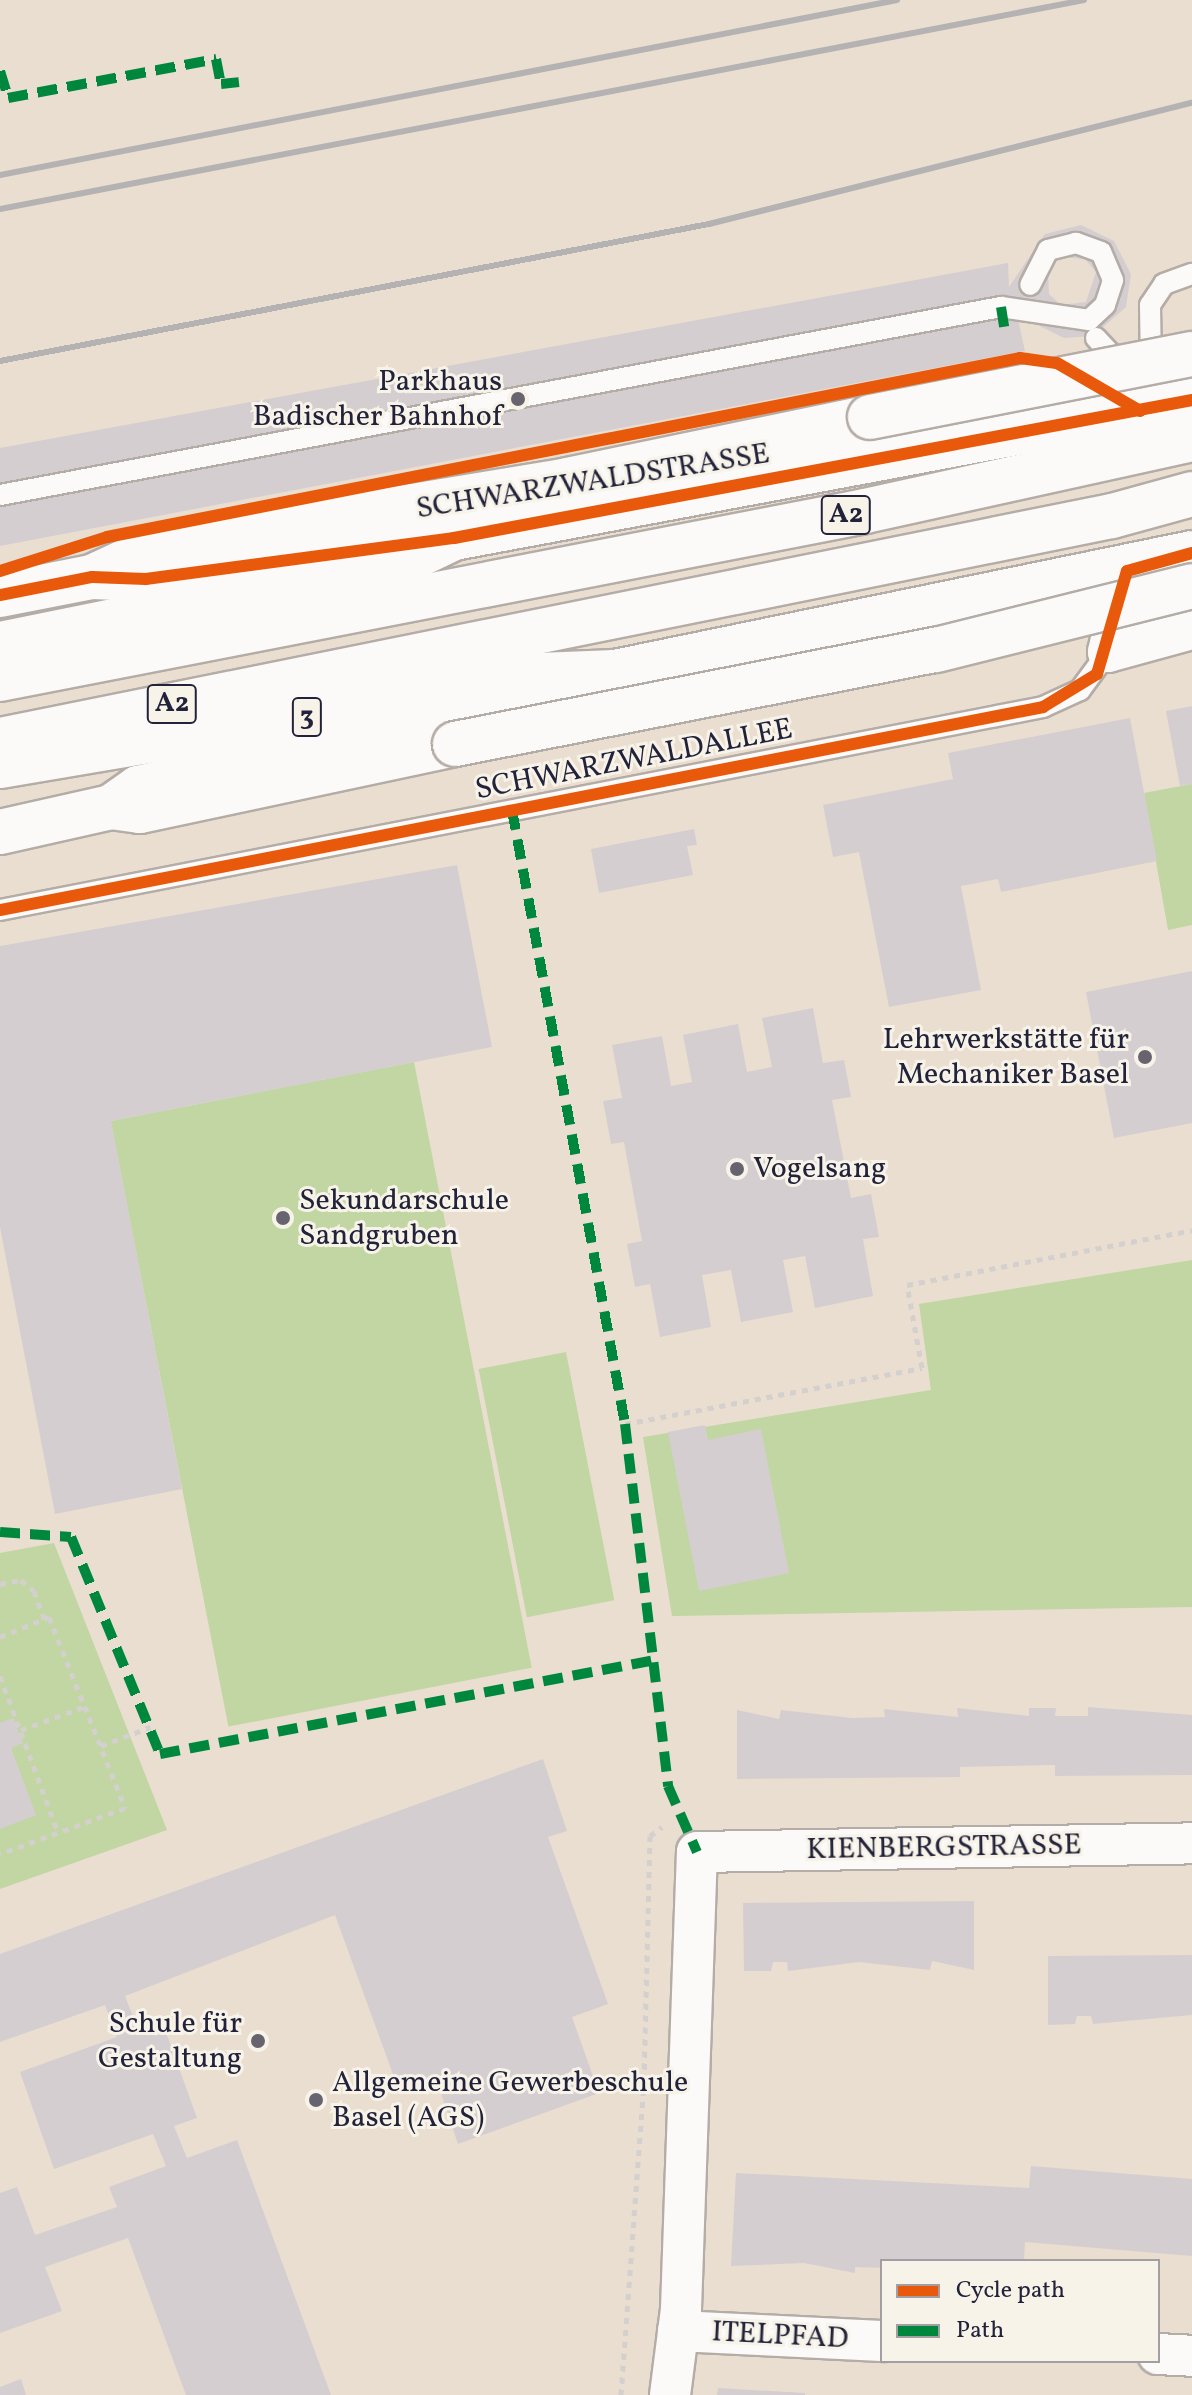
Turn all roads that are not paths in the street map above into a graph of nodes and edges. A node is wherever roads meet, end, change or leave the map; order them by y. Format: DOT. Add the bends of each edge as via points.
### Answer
graph roads {
  1 [pos="1192,274"];
  2 [pos="1030,285"];
  3 [pos="1096,338"];
  4 [pos="1192,354"];
  5 [pos="1163,406"];
  6 [pos="1192,439"];
  7 [pos="1192,494"];
  8 [pos="0,495"];
  9 [pos="454,538"];
  10 [pos="1192,553"];
  11 [pos="1127,571"];
  12 [pos="92,577"];
  13 [pos="1192,586"];
  14 [pos="0,595"];
  15 [pos="1192,629"];
  16 [pos="0,644"];
  17 [pos="1108,652"];
  18 [pos="615,672"];
  19 [pos="0,679"];
  20 [pos="0,740"];
  21 [pos="0,766"];
  22 [pos="111,807"];
  23 [pos="0,832"];
  24 [pos="0,910"];
  25 [pos="1192,1843"];
  26 [pos="678,2331"];
  27 [pos="880,2341"];
  28 [pos="1160,2354"];
  29 [pos="1192,2356"];
  30 [pos="670,2395"];
  1 -- 5 [label="lane" via="1164,284 1150,305"];
  2 -- 8 [label="lane" via="1048,250 1076,243 1101,252 1113,280 1105,305 1089,320 1001,307"];
  3 -- 5 [label="lane"];
  4 -- 12 [label="main road, bridge" via="331,520 152,549"];
  5 -- 9 [label="main road, SCHWARZWALDSTRASSE"];
  6 -- 19 [label="main road, A2" via="865,511"];
  7 -- 20 [label="main road, A2" via="1112,516"];
  9 -- 12 [label="main road, SCHWARZWALDSTRASSE" via="146,579"];
  9 -- 16 [label="main road" via="404,562"];
  10 -- 11 [label="main road, 3"];
  11 -- 17 [label="street, SCHWARZWALDALLEE"];
  11 -- 18 [label="main road, 3"];
  12 -- 14 [label="main road, SCHWARZWALDSTRASSE"];
  13 -- 22 [label="main road, bridge" via="936,650 140,811"];
  15 -- 17 [label="street"];
  17 -- 24 [label="lane, SCHWARZWALDALLEE" via="1080,690 1043,707"];
  18 -- 21 [label="main road, 3" via="539,675"];
  18 -- 22 [label="main road, 3" via="543,699 138,788"];
  22 -- 23 [label="main road, 3"];
  25 -- 26 [label="street, KIENBERGSTRASSE" via="697,1852"];
  26 -- 27 [label="street, ITELPFAD"];
  26 -- 30 [label="street"];
  28 -- 29 [label="street"];
}
